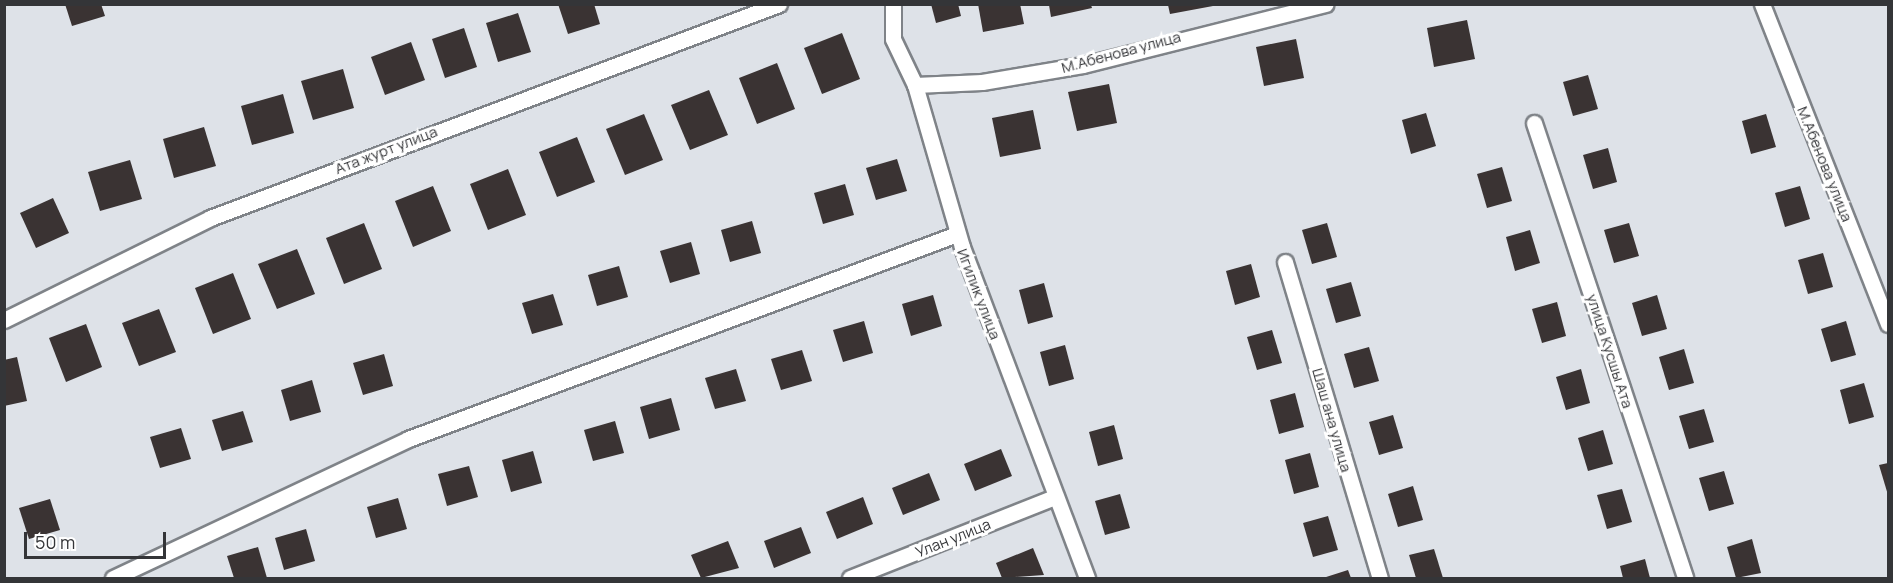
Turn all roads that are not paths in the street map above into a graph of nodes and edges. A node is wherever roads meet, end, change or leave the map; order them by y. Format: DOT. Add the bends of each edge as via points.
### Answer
graph roads {
  1 [pos="779,4"];
  2 [pos="893,4"];
  3 [pos="1325,4"];
  4 [pos="1762,4"];
  5 [pos="915,85"];
  6 [pos="1534,123"];
  7 [pos="957,234"];
  8 [pos="1285,262"];
  9 [pos="4,320"];
  10 [pos="1888,324"];
  11 [pos="1055,497"];
  12 [pos="113,579"];
  13 [pos="850,579"];
  14 [pos="1087,579"];
  15 [pos="1380,579"];
  16 [pos="1685,579"];
  1 -- 9 [label="street, Ата журт улица" via="210,218"];
  2 -- 5 [label="street, Игилик улица" via="893,39"];
  3 -- 5 [label="street, М.Абенова улица" via="1083,65 982,82"];
  4 -- 10 [label="street, М.Абенова улица"];
  5 -- 7 [label="street, Игилик улица"];
  6 -- 16 [label="street, улица Кусшы Ата"];
  7 -- 11 [label="street, Игилик улица"];
  7 -- 12 [label="street" via="408,439"];
  8 -- 15 [label="street, Шаш ана улица"];
  11 -- 13 [label="street, Улан улица"];
  11 -- 14 [label="street, Игилик улица"];
}
